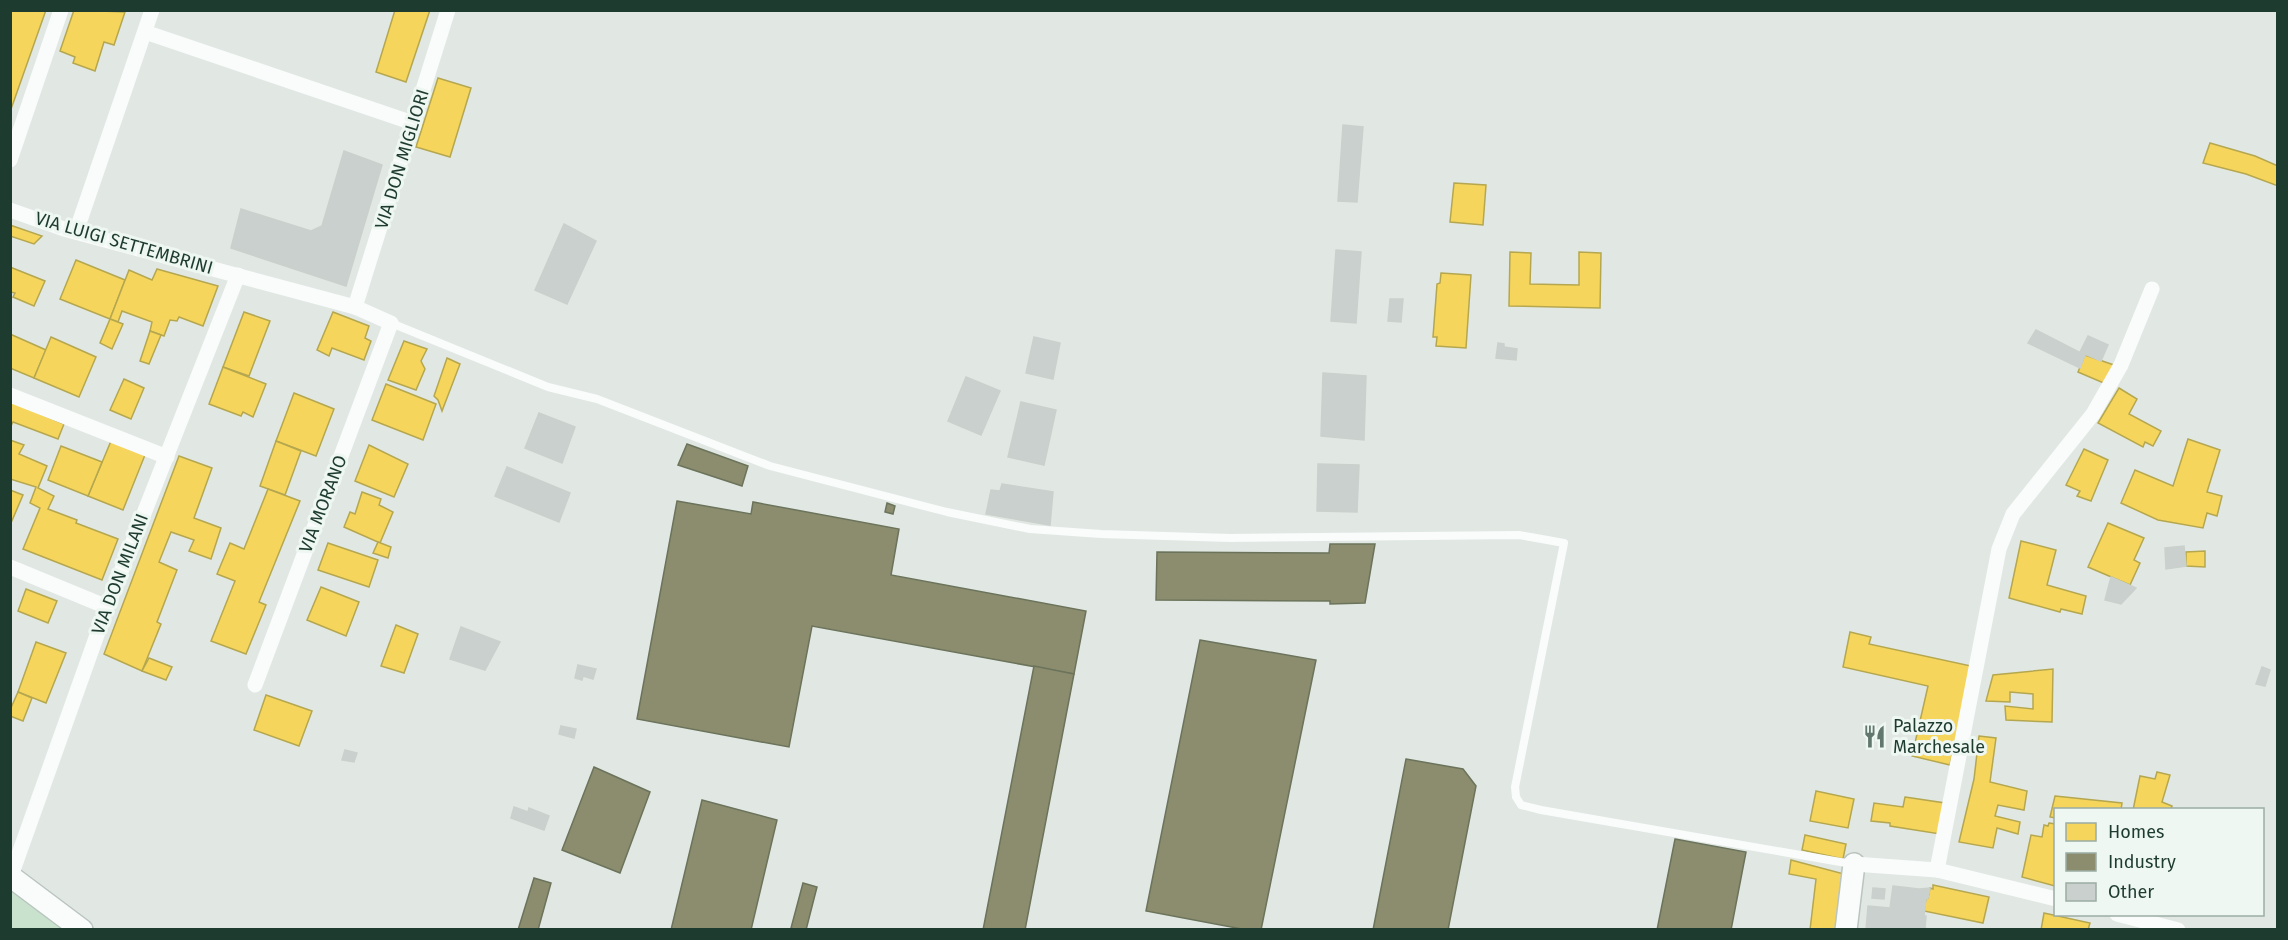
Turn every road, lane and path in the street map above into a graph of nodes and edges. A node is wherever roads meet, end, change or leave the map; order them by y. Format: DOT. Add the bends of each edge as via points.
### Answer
graph roads {
  1 [pos="61,10"];
  2 [pos="152,10"];
  3 [pos="448,10"];
  4 [pos="145,32"];
  5 [pos="413,123"];
  6 [pos="10,160"];
  7 [pos="10,210"];
  8 [pos="76,232"];
  9 [pos="238,275"];
  10 [pos="2152,289"];
  11 [pos="355,307"];
  12 [pos="391,323"];
  13 [pos="10,395"];
  14 [pos="167,457"];
  15 [pos="10,567"];
  16 [pos="107,607"];
  17 [pos="255,685"];
  18 [pos="1854,864"];
  19 [pos="1937,870"];
  20 [pos="11,876"];
  21 [pos="2054,899"];
  22 [pos="2121,916"];
  23 [pos="82,930"];
  24 [pos="1846,930"];
  25 [pos="2178,930"];
  1 -- 6 [label="street"];
  2 -- 4 [label="street"];
  3 -- 5 [label="street, VIA DON MIGLIORI"];
  4 -- 5 [label="street"];
  4 -- 8 [label="street"];
  5 -- 11 [label="street, VIA DON MIGLIORI"];
  7 -- 8 [label="street, VIA LUIGI SETTEMBRINI"];
  8 -- 9 [label="street, VIA LUIGI SETTEMBRINI"];
  9 -- 11 [label="street, VIA LUIGI SETTEMBRINI"];
  9 -- 14 [label="street, VIA DON MILANI"];
  10 -- 19 [label="street" via="2121,366 2093,414 2013,514 1999,549"];
  11 -- 12 [label="street, VIA LUIGI SETTEMBRINI"];
  12 -- 17 [label="street, VIA MORANO"];
  12 -- 18 [label="lane" via="548,387 597,399 770,466 947,512 1030,529 1230,538 1519,535 1564,543 1515,787 1521,805"];
  13 -- 14 [label="street"];
  14 -- 16 [label="street, VIA DON MILANI"];
  15 -- 16 [label="street"];
  16 -- 20 [label="street, VIA DON MILANI"];
  18 -- 19 [label="street"];
  18 -- 24 [label="main road"];
  19 -- 21 [label="street"];
  20 -- 23 [label="main road"];
  22 -- 25 [label="street"];
}
